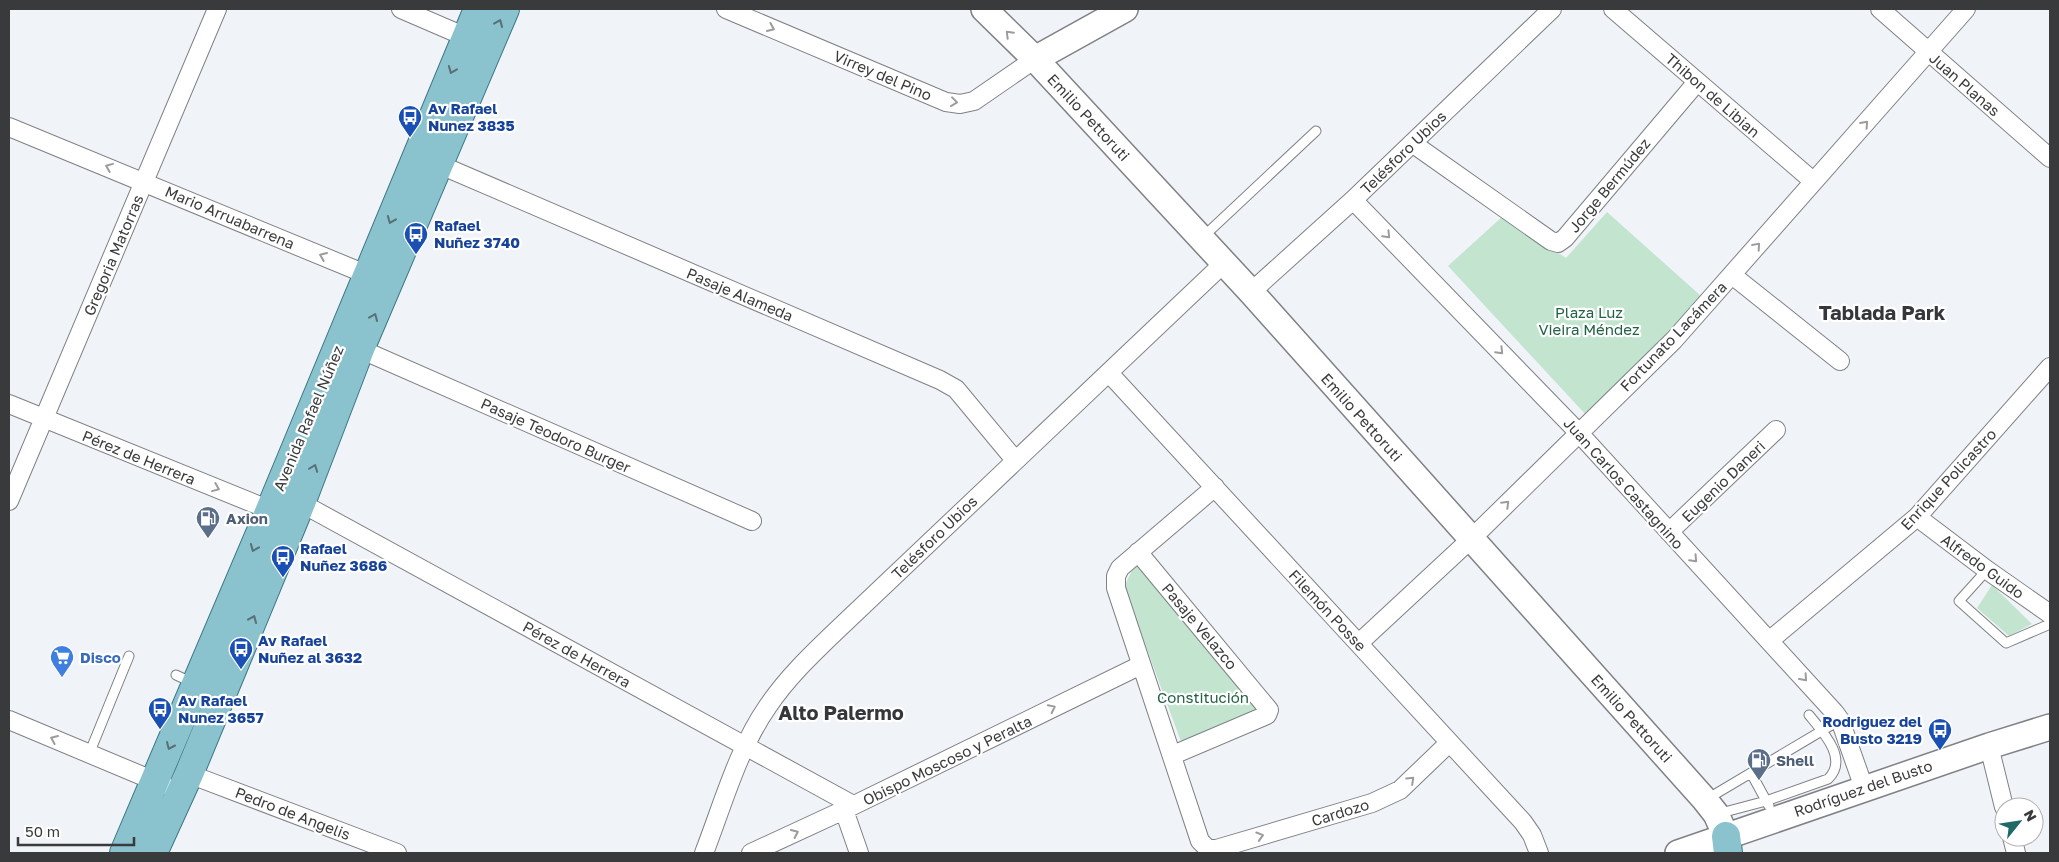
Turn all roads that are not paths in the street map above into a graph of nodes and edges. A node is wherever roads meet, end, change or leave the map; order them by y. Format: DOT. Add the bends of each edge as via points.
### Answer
graph roads {
  1 [pos="217,9"];
  2 [pos="401,9"];
  3 [pos="478,9"];
  4 [pos="505,9"];
  5 [pos="726,9"];
  6 [pos="984,9"];
  7 [pos="1125,9"];
  8 [pos="1552,9"];
  9 [pos="1613,9"];
  10 [pos="1880,9"];
  11 [pos="1966,9"];
  12 [pos="466,37"];
  13 [pos="1929,53"];
  14 [pos="1035,59"];
  15 [pos="1697,82"];
  16 [pos="9,127"];
  17 [pos="1316,131"];
  18 [pos="1412,142"];
  19 [pos="2050,158"];
  20 [pos="438,164"];
  21 [pos="143,181"];
  22 [pos="1813,181"];
  23 [pos="1353,200"];
  24 [pos="1201,239"];
  25 [pos="1224,263"];
  26 [pos="368,275"];
  27 [pos="1732,275"];
  28 [pos="1251,292"];
  29 [pos="360,349"];
  30 [pos="1840,361"];
  31 [pos="2050,367"];
  32 [pos="1109,373"];
  33 [pos="9,404"];
  34 [pos="44,419"];
  35 [pos="1776,430"];
  36 [pos="1578,432"];
  37 [pos="1015,460"];
  38 [pos="1215,487"];
  39 [pos="9,501"];
  40 [pos="301,503"];
  41 [pos="270,510"];
  42 [pos="1917,517"];
  43 [pos="752,521"];
  44 [pos="1669,532"];
  45 [pos="1471,539"];
  46 [pos="1138,552"];
  47 [pos="1987,570"];
  48 [pos="2050,614"];
  49 [pos="2050,624"];
  50 [pos="1770,641"];
  51 [pos="1359,643"];
  52 [pos="130,656"];
  53 [pos="1141,665"];
  54 [pos="1810,715"];
  55 [pos="9,720"];
  56 [pos="1840,720"];
  57 [pos="2050,727"];
  58 [pos="1822,731"];
  59 [pos="1449,742"];
  60 [pos="746,746"];
  61 [pos="1989,746"];
  62 [pos="89,754"];
  63 [pos="1173,755"];
  64 [pos="1751,773"];
  65 [pos="155,780"];
  66 [pos="184,783"];
  67 [pos="1864,788"];
  68 [pos="2002,797"];
  69 [pos="849,808"];
  70 [pos="1770,810"];
  71 [pos="1719,831"];
  72 [pos="124,853"];
  73 [pos="153,853"];
  74 [pos="397,853"];
  75 [pos="704,853"];
  76 [pos="751,853"];
  77 [pos="858,853"];
  78 [pos="1539,853"];
  79 [pos="1678,853"];
  1 -- 21 [label="street, Gregoria Matorras"];
  2 -- 12 [label="street"];
  3 -- 12 [label="main road, Avenida Rafael Núñez"];
  20 -- 4 [label="main road, Avenida Rafael Núñez, one-way"];
  5 -- 14 [label="street, Virrey del Pino, one-way" via="946,102 960,104 985,96"];
  14 -- 6 [label="main road, Emilio Pettoruti, one-way"];
  7 -- 14 [label="main road"];
  8 -- 18 [label="street, Telésforo Ubios"];
  9 -- 15 [label="street, Thibon de Libian"];
  10 -- 13 [label="street, Juan Planas"];
  11 -- 13 [label="street, Fortunato Lacámera"];
  12 -- 26 [label="main road, Avenida Rafael Núñez, one-way"];
  13 -- 19 [label="street, Juan Planas"];
  22 -- 13 [label="street, Fortunato Lacámera, one-way"];
  14 -- 24 [label="main road, Emilio Pettoruti"];
  15 -- 18 [label="street, Jorge Bermúdez" via="1558,243"];
  15 -- 22 [label="street, Thibon de Libian"];
  21 -- 16 [label="street, Mario Arruabarrena, one-way"];
  17 -- 24 [label="lane"];
  18 -- 23 [label="street, Telésforo Ubios"];
  29 -- 20 [label="main road, Avenida Rafael Núñez, one-way"];
  20 -- 37 [label="street, Pasaje Alameda" via="940,380 961,394"];
  26 -- 21 [label="street, Mario Arruabarrena, one-way"];
  21 -- 34 [label="street, Gregoria Matorras"];
  27 -- 22 [label="street, Fortunato Lacámera, one-way"];
  23 -- 28 [label="street, Telésforo Ubios"];
  23 -- 36 [label="street, Juan Carlos Castagnino, one-way"];
  24 -- 25 [label="main road, Emilio Pettoruti"];
  25 -- 28 [label="main road, Emilio Pettoruti"];
  25 -- 32 [label="street, Telésforo Ubios"];
  26 -- 41 [label="main road, Avenida Rafael Núñez"];
  27 -- 30 [label="street"];
  27 -- 36 [label="street, Fortunato Lacámera" via="1674,340"];
  28 -- 45 [label="main road, Emilio Pettoruti"];
  40 -- 29 [label="main road, Avenida Rafael Núñez, one-way"];
  29 -- 43 [label="street, Pasaje Teodoro Burger"];
  31 -- 42 [label="street, Enrique Policastro"];
  32 -- 37 [label="street, Telésforo Ubios"];
  32 -- 38 [label="street, Filemón Posse"];
  33 -- 34 [label="street, Pérez de Herrera"];
  34 -- 39 [label="street, Gregoria Matorras"];
  34 -- 41 [label="street, Pérez de Herrera, one-way"];
  35 -- 44 [label="street, Eugenio Daneri"];
  36 -- 44 [label="street, Juan Carlos Castagnino"];
  45 -- 36 [label="street, Fortunato Lacámera, one-way"];
  37 -- 60 [label="street, Telésforo Ubios" via="785,683 767,707"];
  38 -- 46 [label="street"];
  38 -- 51 [label="street, Filemón Posse"];
  40 -- 60 [label="street, Pérez de Herrera"];
  66 -- 40 [label="main road, Avenida Rafael Núñez, one-way"];
  41 -- 65 [label="main road, Avenida Rafael Núñez, one-way" via="171,715"];
  42 -- 47 [label="street, Alfredo Guido"];
  42 -- 50 [label="street, Enrique Policastro"];
  44 -- 50 [label="street, Juan Carlos Castagnino, one-way"];
  45 -- 51 [label="street, Fortunato Lacámera"];
  45 -- 71 [label="main road, Emilio Pettoruti"];
  46 -- 53 [label="street" via="1120,568 1116,588"];
  46 -- 63 [label="street, Pasaje Velazco" via="1269,710 1267,716"];
  47 -- 48 [label="street, Alfredo Guido"];
  47 -- 49 [label="lane" via="1959,601 2006,643"];
  50 -- 56 [label="street, Juan Carlos Castagnino, one-way"];
  51 -- 59 [label="street, Filemón Posse"];
  52 -- 62 [label="lane"];
  53 -- 63 [label="street"];
  69 -- 53 [label="street, Obispo Moscoso y Peralta, one-way"];
  54 -- 58 [label="lane"];
  62 -- 55 [label="street, Pedro de Angelis, one-way"];
  56 -- 58 [label="lane"];
  56 -- 67 [label="street, Juan Carlos Castagnino"];
  57 -- 61 [label="main road, Rodríguez del Busto"];
  58 -- 64 [label="lane"];
  58 -- 70 [label="lane" via="1832,746 1836,772"];
  63 -- 59 [label="street, Cardozo, one-way" via="1200,841 1213,850 1372,803 1400,790"];
  59 -- 78 [label="street, Filemón Posse" via="1523,822"];
  60 -- 69 [label="street, Pérez de Herrera"];
  60 -- 75 [label="street, Telésforo Ubios"];
  61 -- 67 [label="main road, Rodríguez del Busto"];
  61 -- 68 [label="street"];
  62 -- 65 [label="street, Pedro de Angelis"];
  64 -- 70 [label="lane"];
  64 -- 71 [label="lane"];
  65 -- 66 [label="street, Pedro de Angelis"];
  65 -- 72 [label="main road, Avenida Rafael Núñez"];
  66 -- 73 [label="main road, Avenida Rafael Núñez"];
  66 -- 74 [label="street, Pedro de Angelis"];
  67 -- 70 [label="main road, Rodríguez del Busto"];
  76 -- 69 [label="street, Obispo Moscoso y Peralta, one-way"];
  69 -- 77 [label="street"];
  70 -- 71 [label="main road, Rodríguez del Busto"];
  71 -- 79 [label="main road, Rodríguez del Busto"];
}
